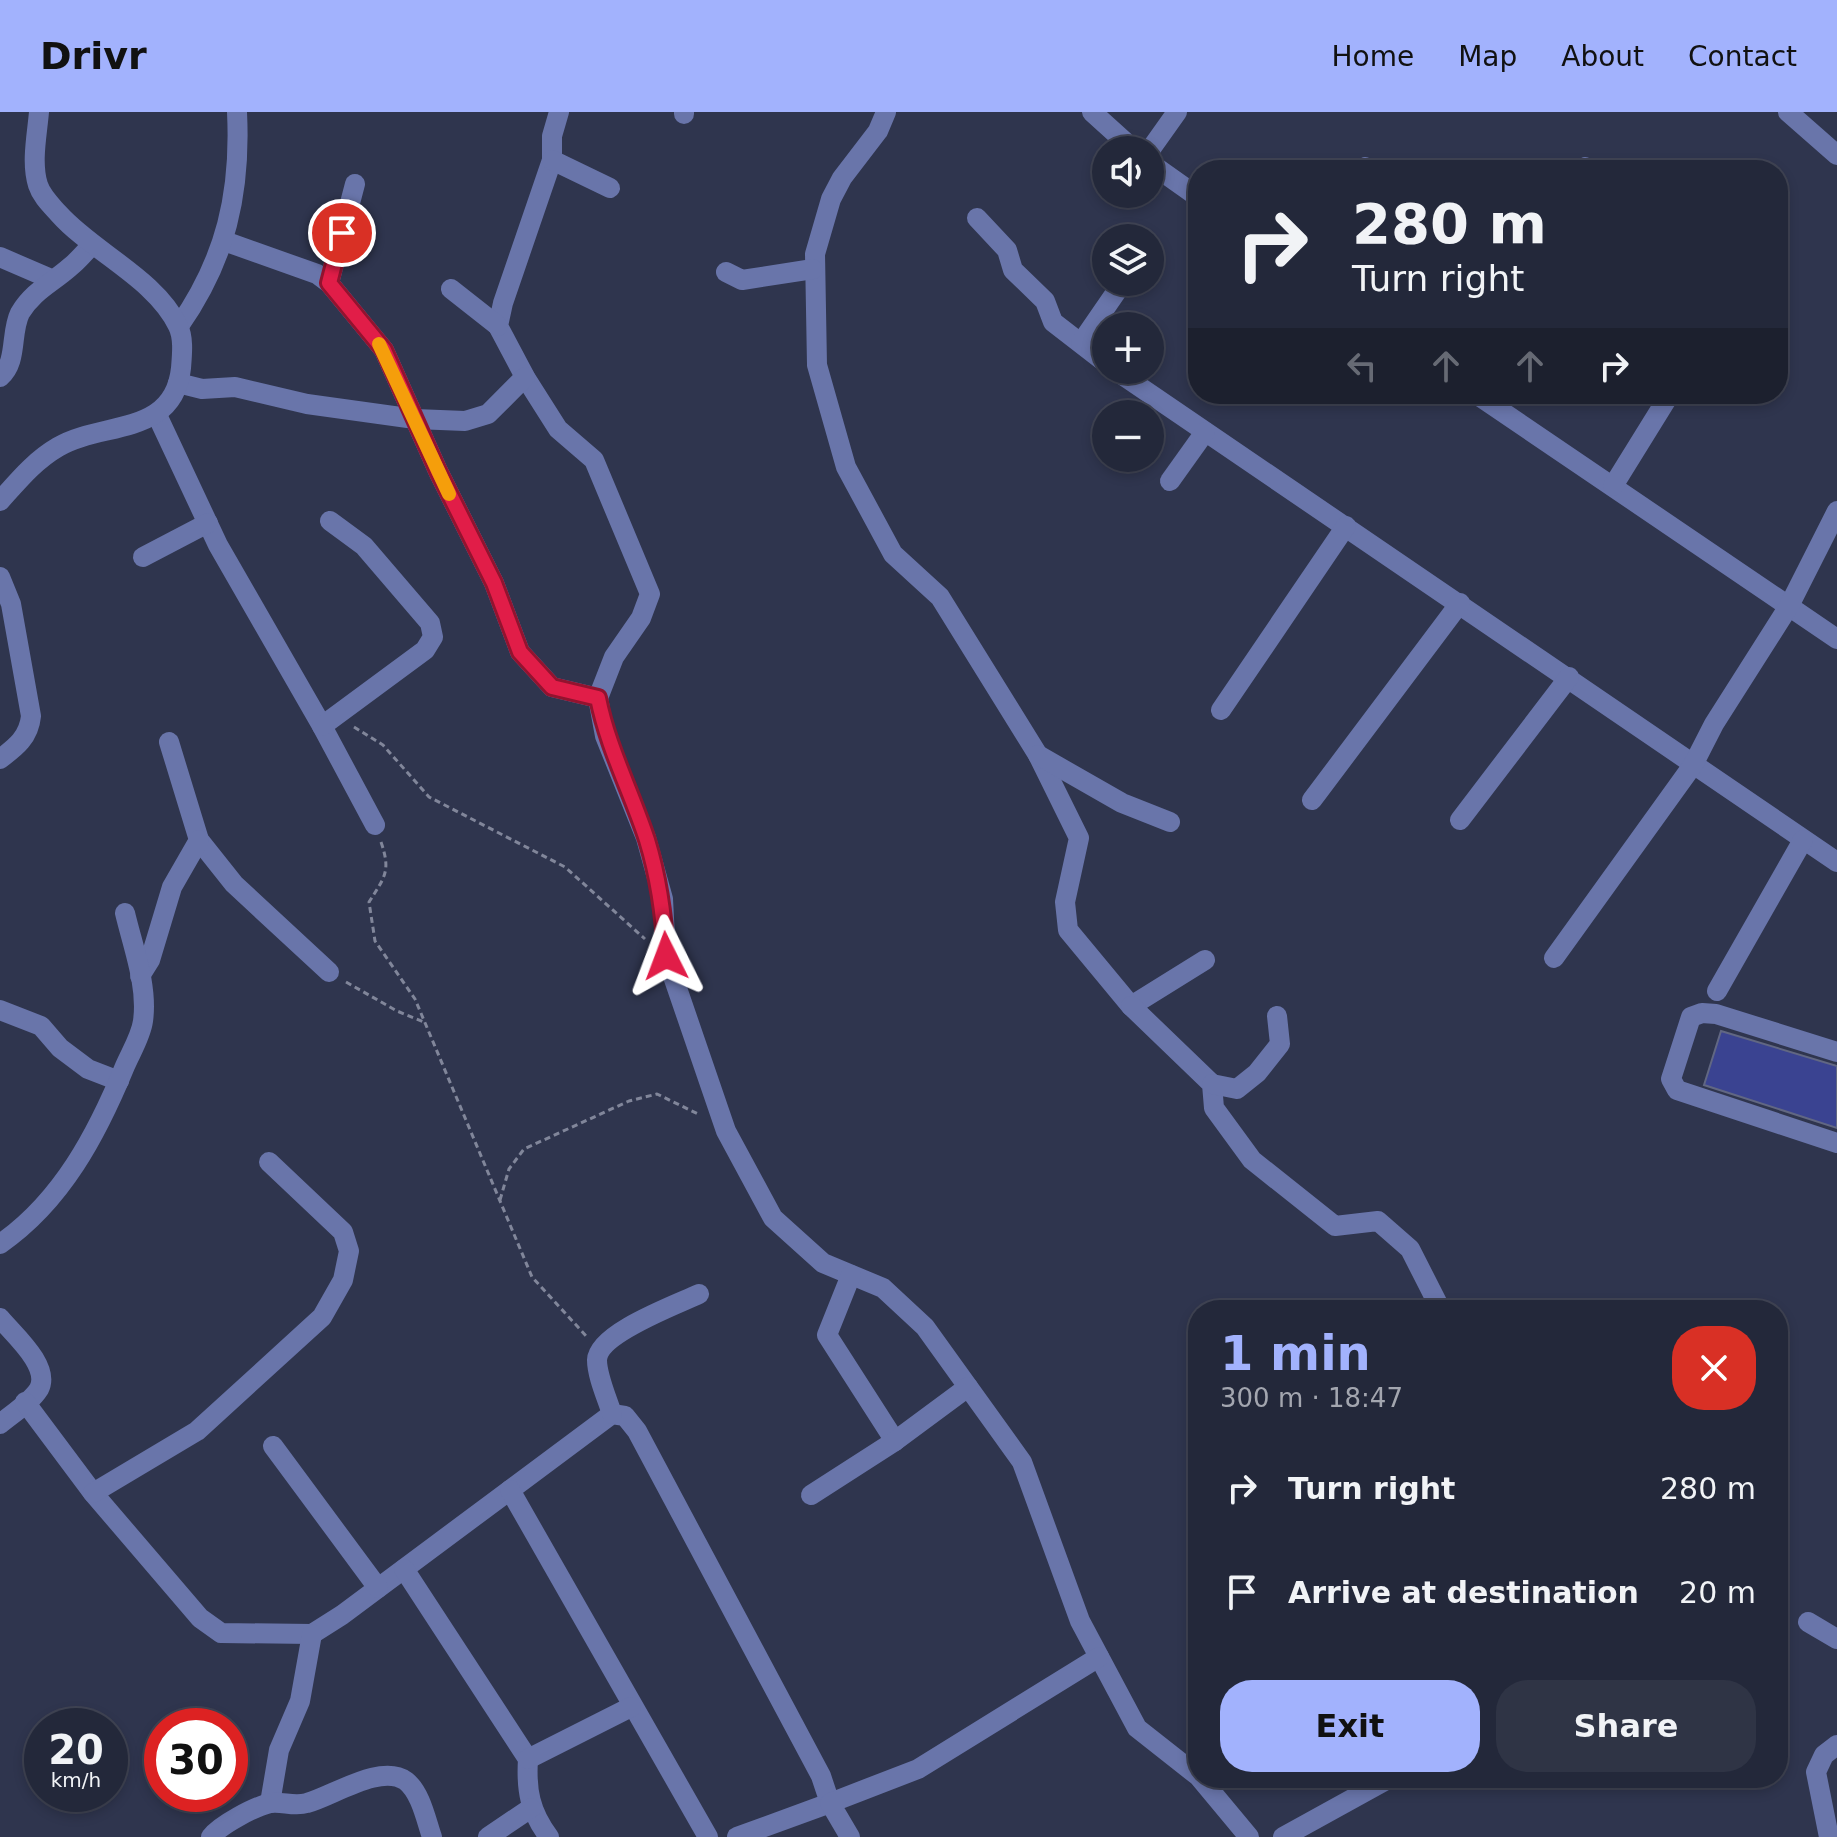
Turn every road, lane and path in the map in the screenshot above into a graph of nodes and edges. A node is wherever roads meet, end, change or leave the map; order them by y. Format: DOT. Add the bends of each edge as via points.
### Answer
graph roads {
  1 [pos="39,112"];
  2 [pos="237,112"];
  3 [pos="559,112"];
  4 [pos="886,112"];
  5 [pos="1177,112"];
  6 [pos="1788,112"];
  7 [pos="1095,113"];
  8 [pos="1119,136"];
  9 [pos="1160,136"];
  10 [pos="1837,155"];
  11 [pos="552,160"];
  12 [pos="1164,173"];
  13 [pos="355,184"];
  14 [pos="610,188"];
  15 [pos="1188,190"];
  16 [pos="977,218"];
  17 [pos="224,241"];
  18 [pos="92,245"];
  19 [pos="0,257"];
  20 [pos="813,269"];
  21 [pos="726,272"];
  22 [pos="51,279"];
  23 [pos="329,283"];
  24 [pos="451,289"];
  25 [pos="1113,296"];
  26 [pos="179,326"];
  27 [pos="498,326"];
  28 [pos="1081,343"];
  29 [pos="1092,352"];
  30 [pos="0,377"];
  31 [pos="525,377"];
  32 [pos="178,383"];
  33 [pos="1135,384"];
  34 [pos="1491,404"];
  35 [pos="1664,404"];
  36 [pos="157,415"];
  37 [pos="415,419"];
  38 [pos="1205,432"];
  39 [pos="1170,481"];
  40 [pos="1613,486"];
  41 [pos="0,501"];
  42 [pos="1837,511"];
  43 [pos="330,521"];
  44 [pos="208,523"];
  45 [pos="1346,526"];
  46 [pos="143,557"];
  47 [pos="0,577"];
  48 [pos="1460,603"];
  49 [pos="1789,606"];
  50 [pos="1837,639"];
  51 [pos="1569,677"];
  52 [pos="598,698"];
  53 [pos="1221,710"];
  54 [pos="322,726"];
  55 [pos="169,742"];
  56 [pos="1038,755"];
  57 [pos="0,759"];
  58 [pos="1693,765"];
  59 [pos="1312,800"];
  60 [pos="1460,820"];
  61 [pos="1170,822"];
  62 [pos="375,825"];
  63 [pos="199,840"];
  64 [pos="1803,840"];
  65 [pos="1837,862"];
  66 [pos="125,913"];
  67 [pos="666,956"];
  68 [pos="1554,958"];
  69 [pos="1205,960"];
  70 [pos="329,972"];
  71 [pos="140,976"];
  72 [pos="1717,991"];
  73 [pos="1131,1006"];
  74 [pos="0,1010"];
  75 [pos="1277,1016"];
  76 [pos="424,1022"];
  77 [pos="1837,1052"];
  78 [pos="119,1081"];
  79 [pos="1212,1084"];
  80 [pos="726,1131"];
  81 [pos="1837,1143"];
  82 [pos="269,1162"];
  83 [pos="499,1203"];
  84 [pos="0,1244"];
  85 [pos="851,1275"];
  86 [pos="699,1294"];
  87 [pos="1436,1300"];
  88 [pos="0,1318"];
  89 [pos="599,1349"];
  90 [pos="968,1387"];
  91 [pos="25,1402"];
  92 [pos="612,1414"];
  93 [pos="0,1424"];
  94 [pos="895,1441"];
  95 [pos="273,1446"];
  96 [pos="510,1490"];
  97 [pos="93,1493"];
  98 [pos="811,1495"];
  99 [pos="404,1569"];
  100 [pos="378,1588"];
  101 [pos="1808,1622"];
  102 [pos="312,1634"];
  103 [pos="1837,1639"];
  104 [pos="1099,1657"];
  105 [pos="631,1707"];
  106 [pos="1837,1745"];
  107 [pos="528,1759"];
  108 [pos="1188,1768"];
  109 [pos="1208,1788"];
  110 [pos="1372,1788"];
  111 [pos="270,1803"];
  112 [pos="830,1803"];
  113 [pos="531,1808"];
  114 [pos="211,1837"];
  115 [pos="432,1837"];
  116 [pos="488,1837"];
  117 [pos="549,1837"];
  118 [pos="708,1837"];
  119 [pos="737,1837"];
  120 [pos="850,1837"];
  121 [pos="1249,1837"];
  122 [pos="1283,1837"];
  123 [pos="1829,1837"];
  1 -- 18 [label="street" via="37,183 43,197"];
  2 -- 17 [label="street" via="239,150"];
  3 -- 11 [label="street"];
  4 -- 20 [label="street" via="831,199"];
  5 -- 9 [label="street"];
  6 -- 10 [label="street"];
  7 -- 8 [label="street"];
  11 -- 14 [label="street"];
  11 -- 27 [label="street"];
  12 -- 15 [label="street"];
  13 -- 23 [label="street"];
  16 -- 28 [label="street" via="1007,250 1013,270 1045,301 1053,322"];
  17 -- 23 [label="street"];
  17 -- 26 [label="street"];
  18 -- 22 [label="street"];
  18 -- 26 [label="street" via="139,279"];
  19 -- 22 [label="street"];
  20 -- 21 [label="street" via="742,280"];
  20 -- 56 [label="street" via="817,365 846,467 893,554 940,597"];
  22 -- 30 [label="street" via="18,318 11,361"];
  23 -- 37 [label="street" via="384,350"];
  24 -- 27 [label="street"];
  25 -- 28 [label="street"];
  26 -- 32 [label="street"];
  27 -- 31 [label="street"];
  28 -- 29 [label="street"];
  31 -- 37 [label="street" via="488,414 465,421"];
  31 -- 52 [label="street" via="558,429 594,460 650,594 641,618 614,657"];
  32 -- 36 [label="street"];
  32 -- 37 [label="street" via="202,389 235,387 307,404"];
  33 -- 38 [label="street"];
  34 -- 40 [label="street"];
  35 -- 40 [label="street"];
  36 -- 41 [label="street" via="80,436 57,448"];
  36 -- 44 [label="street"];
  37 -- 52 [label="street" via="494,583 520,652 552,687"];
  38 -- 39 [label="street"];
  38 -- 45 [label="street"];
  40 -- 49 [label="street"];
  42 -- 49 [label="street"];
  43 -- 54 [label="street" via="364,546 430,623 433,637 425,650"];
  44 -- 46 [label="street"];
  44 -- 54 [label="street"];
  45 -- 48 [label="street"];
  45 -- 53 [label="street"];
  47 -- 57 [label="street" via="11,604 31,716 24,739"];
  48 -- 51 [label="street"];
  48 -- 59 [label="street"];
  49 -- 50 [label="street"];
  49 -- 58 [label="street"];
  51 -- 58 [label="street"];
  51 -- 60 [label="street"];
  52 -- 67 [label="street" via="605,736 646,838 663,899"];
  54 -- 62 [label="street"];
  54 -- 67 [label="path" via="355,727 383,745 429,797 565,867"];
  55 -- 63 [label="street"];
  56 -- 61 [label="street" via="1122,803"];
  56 -- 73 [label="street" via="1079,838 1065,902 1068,930"];
  58 -- 64 [label="street"];
  58 -- 68 [label="street"];
  62 -- 76 [label="path" via="388,862 369,902 375,941 415,999"];
  63 -- 70 [label="street" via="234,884"];
  63 -- 71 [label="street" via="172,887"];
  64 -- 65 [label="street"];
  64 -- 72 [label="street"];
  66 -- 71 [label="street"];
  67 -- 80 [label="street"];
  69 -- 73 [label="street"];
  70 -- 76 [label="path"];
  71 -- 78 [label="street" via="143,1023"];
  73 -- 79 [label="street"];
  74 -- 78 [label="street" via="41,1026 88,1069"];
  75 -- 79 [label="street" via="1280,1044 1257,1073 1237,1089"];
  76 -- 83 [label="path"];
  77 -- 81 [label="street" via="1702,1013 1691,1017 1671,1079 1677,1090 1699,1100"];
  78 -- 84 [label="street" via="92,1139 59,1189"];
  79 -- 87 [label="street" via="1214,1108 1252,1160 1335,1226 1378,1221 1410,1249"];
  80 -- 83 [label="path" via="668,1097 646,1095 524,1149 509,1169"];
  80 -- 85 [label="street" via="773,1218 823,1263"];
  82 -- 97 [label="street" via="343,1232 349,1251 343,1280 322,1317 197,1431"];
  83 -- 89 [label="path" via="532,1277"];
  85 -- 90 [label="street" via="883,1288 925,1327"];
  85 -- 94 [label="street" via="827,1335"];
  86 -- 89 [label="street" via="612,1336"];
  88 -- 91 [label="street" via="42,1374 38,1390"];
  89 -- 92 [label="street" via="597,1362"];
  90 -- 94 [label="street"];
  90 -- 104 [label="street" via="1022,1462 1080,1621"];
  91 -- 93 [label="street"];
  91 -- 97 [label="street"];
  92 -- 96 [label="street"];
  92 -- 112 [label="street" via="625,1416 637,1431 821,1776"];
  94 -- 98 [label="street"];
  95 -- 100 [label="street"];
  96 -- 99 [label="street"];
  96 -- 105 [label="street"];
  97 -- 102 [label="street" via="200,1618 221,1633"];
  99 -- 100 [label="street"];
  99 -- 107 [label="street"];
  100 -- 102 [label="street"];
  101 -- 103 [label="street"];
  102 -- 111 [label="street" via="300,1701 279,1750"];
  104 -- 108 [label="street" via="1137,1728"];
  104 -- 112 [label="street" via="918,1769"];
  105 -- 107 [label="street"];
  105 -- 118 [label="street"];
  106 -- 123 [label="street" via="1824,1755 1816,1772"];
  107 -- 113 [label="street"];
  109 -- 121 [label="street"];
  110 -- 122 [label="street"];
  111 -- 114 [label="street" via="219,1827"];
  111 -- 115 [label="street" via="301,1805 368,1778 390,1775 406,1782 417,1796"];
  112 -- 119 [label="street"];
  112 -- 120 [label="street"];
  113 -- 116 [label="street"];
  113 -- 117 [label="street"];
}
